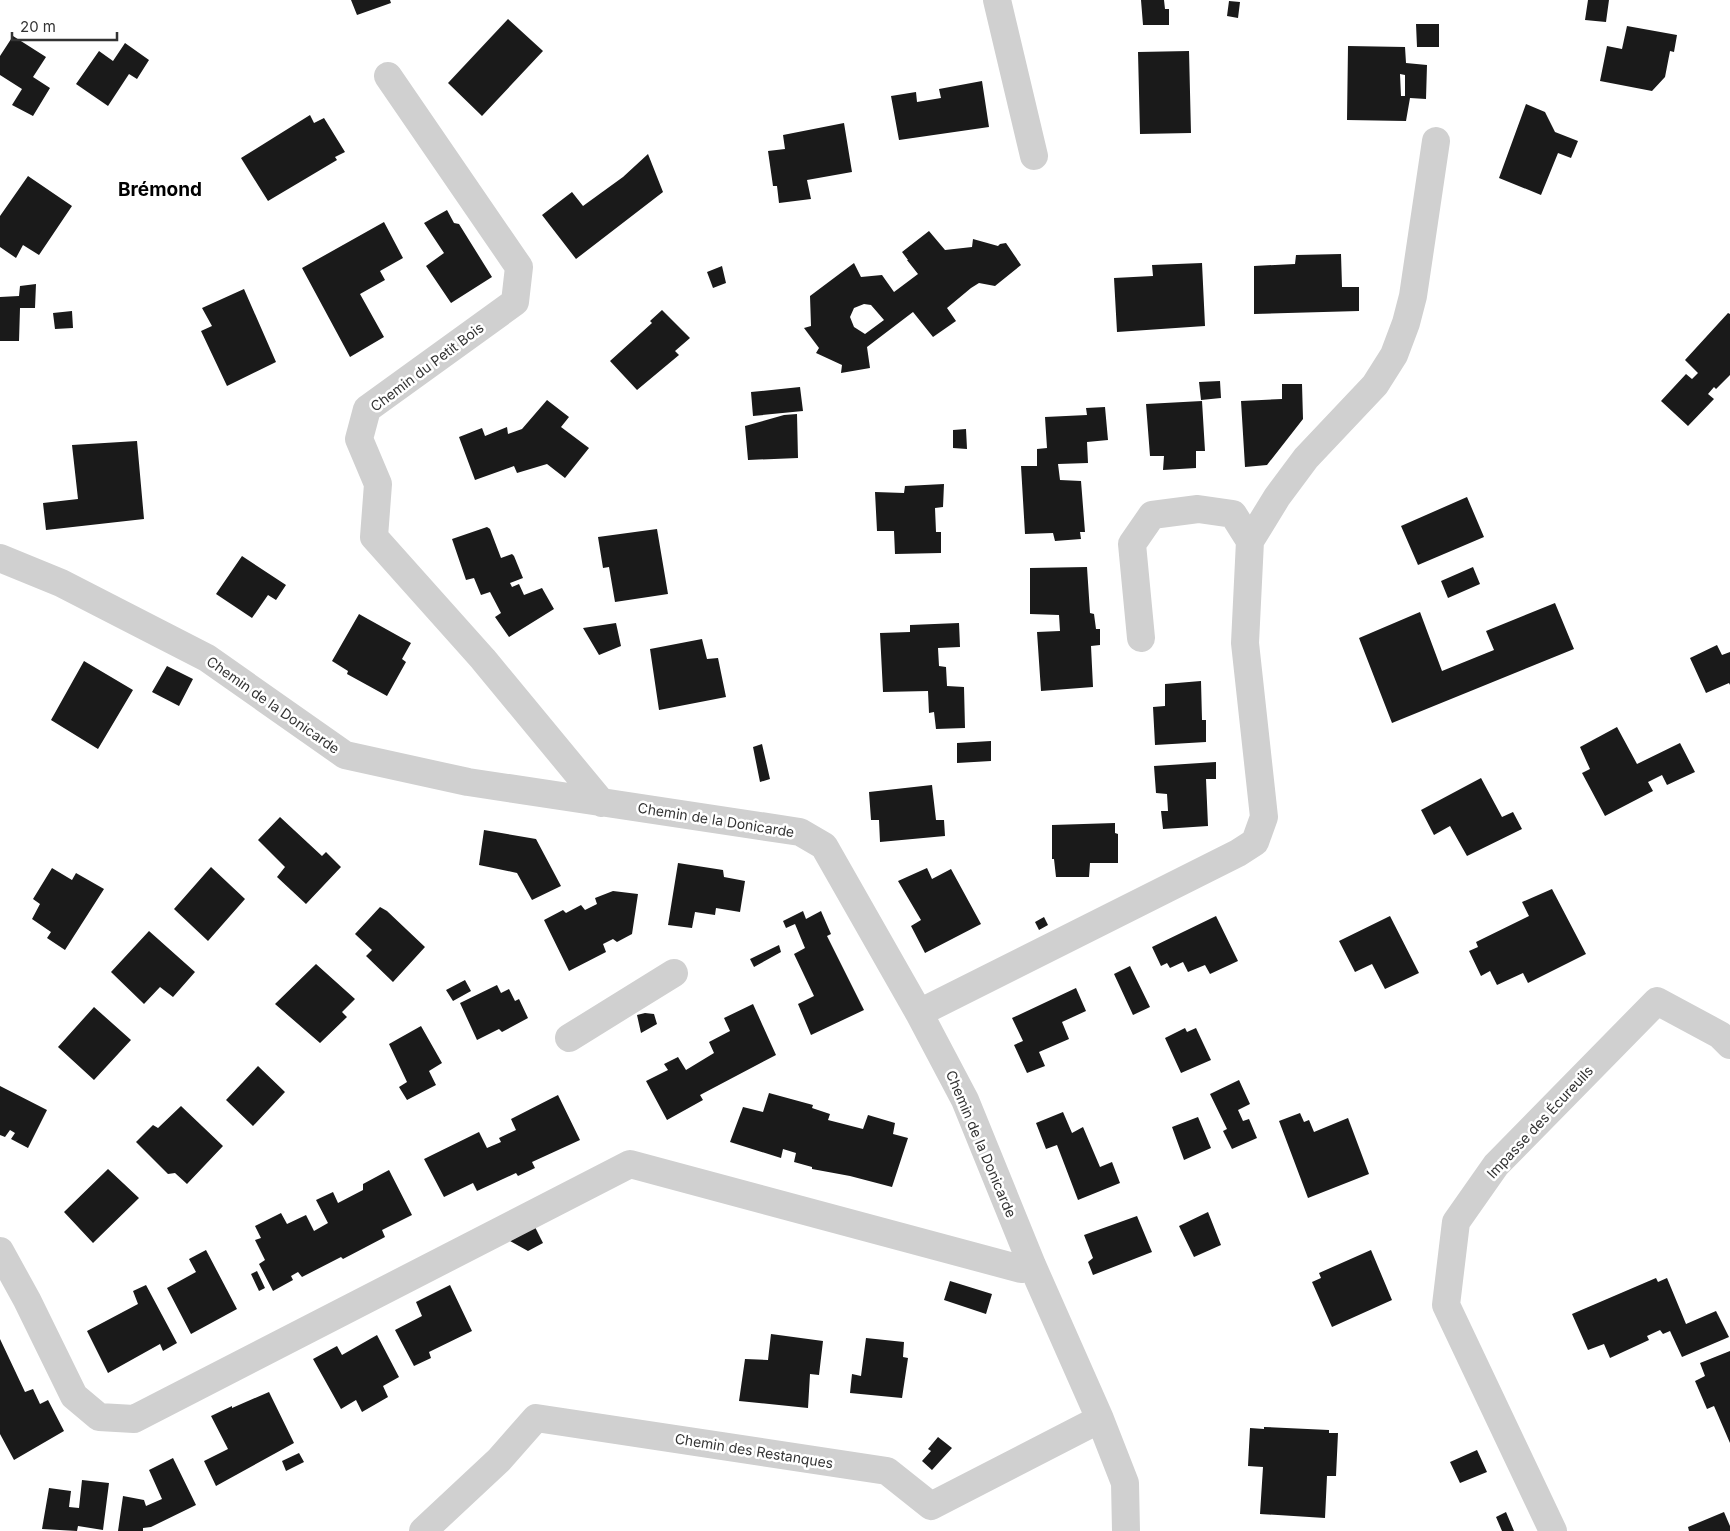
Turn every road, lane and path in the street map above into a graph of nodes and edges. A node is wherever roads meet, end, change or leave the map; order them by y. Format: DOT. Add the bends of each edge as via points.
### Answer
graph roads {
  1 [pos="997,0"];
  2 [pos="388,76"];
  3 [pos="1436,141"];
  4 [pos="1034,156"];
  5 [pos="1250,541"];
  6 [pos="0,558"];
  7 [pos="1141,638"];
  8 [pos="602,803"];
  9 [pos="674,973"];
  10 [pos="919,1013"];
  11 [pos="569,1038"];
  12 [pos="1730,1045"];
  13 [pos="0,1251"];
  14 [pos="1032,1265"];
  15 [pos="1100,1419"];
  16 [pos="423,1531"];
  17 [pos="1126,1531"];
  18 [pos="1553,1531"];
  1 -- 4 [label="street"];
  2 -- 8 [label="street, Chemin du Petit Bois" via="519,267 515,302 367,409 359,439 378,484 374,537 483,659"];
  3 -- 5 [label="street" via="1414,296 1394,355 1375,385 1306,458"];
  5 -- 7 [label="street" via="1233,514 1198,509 1152,515 1132,544"];
  5 -- 10 [label="street" via="1245,643 1264,818 1255,842"];
  6 -- 8 [label="street, Chemin de la Donicarde" via="62,583 207,658 345,755 468,782"];
  8 -- 10 [label="street, Chemin de la Donicarde" via="800,832 824,846"];
  9 -- 11 [label="street"];
  10 -- 14 [label="street, Chemin de la Donicarde" via="965,1100"];
  12 -- 18 [label="street, Impasse des Écureuils" via="1720,1035 1657,1001 1496,1165 1456,1222 1446,1305"];
  13 -- 14 [label="street" via="74,1396 99,1417 134,1419 630,1164 1021,1269"];
  14 -- 15 [label="street, Chemin de la Donicarde"];
  15 -- 16 [label="street, Chemin des Restanques" via="931,1506 887,1471 536,1418 499,1460"];
  15 -- 17 [label="street, Chemin de la Donicarde" via="1125,1483"];
}
